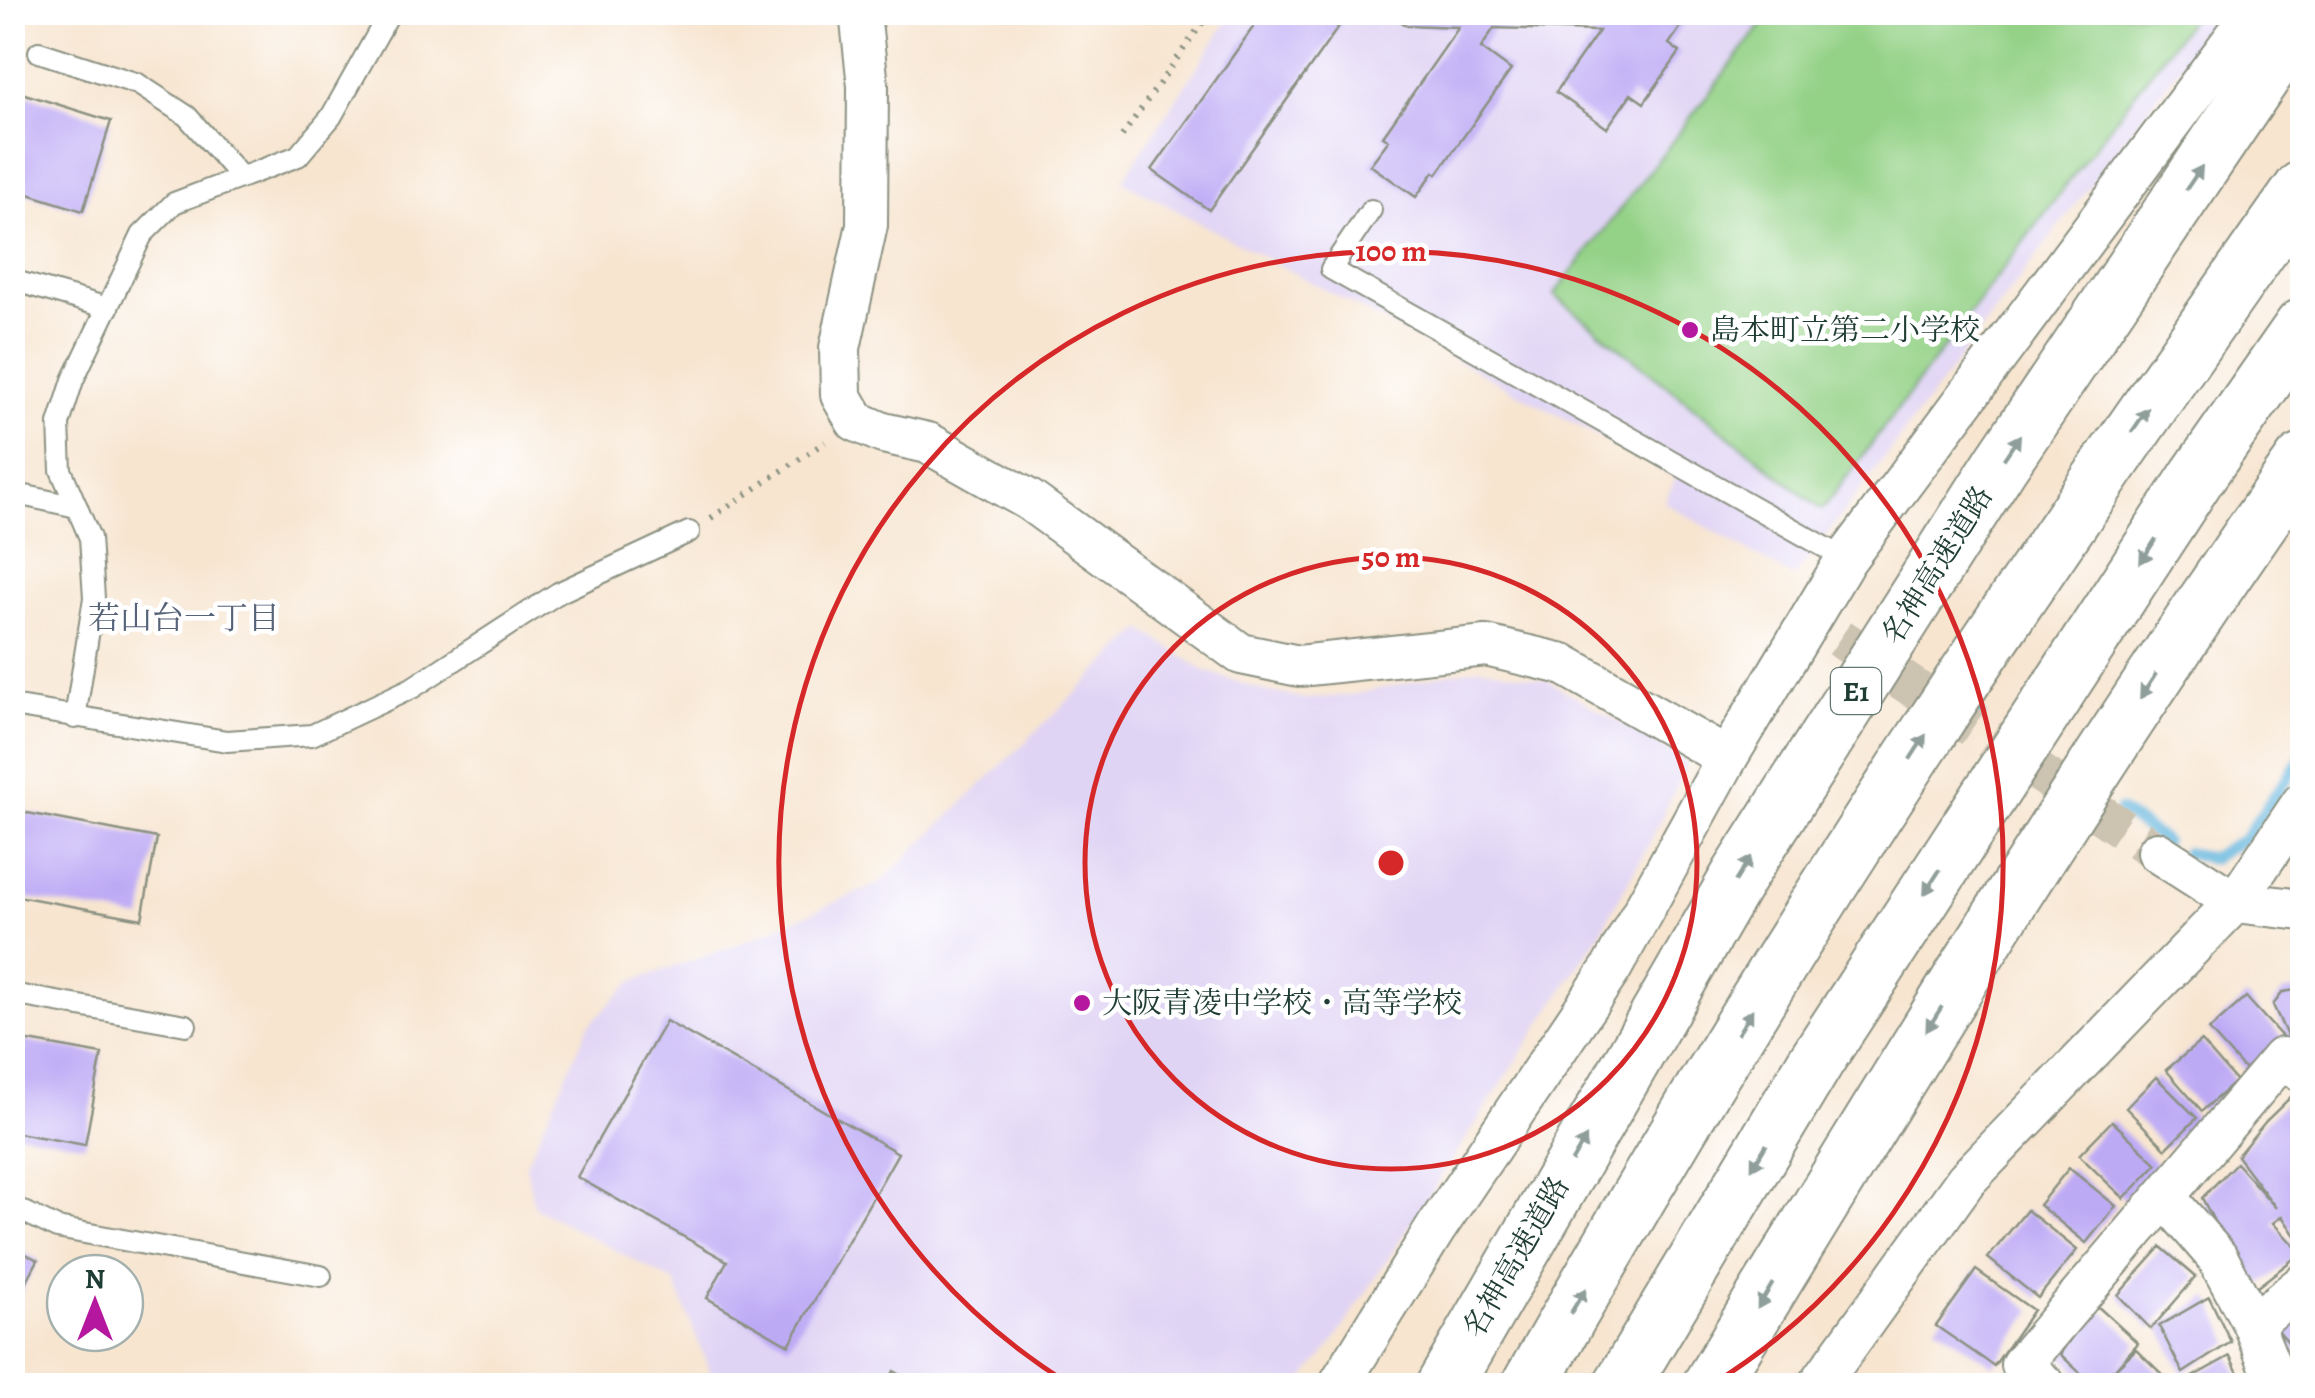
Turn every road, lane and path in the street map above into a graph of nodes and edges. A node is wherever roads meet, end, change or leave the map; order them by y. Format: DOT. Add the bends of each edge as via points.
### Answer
graph roads {
  1 [pos="390,12"];
  2 [pos="860,12"];
  3 [pos="1210,12"];
  4 [pos="2254,12"];
  5 [pos="2302,18"];
  6 [pos="39,52"];
  7 [pos="1122,136"];
  8 [pos="240,176"];
  9 [pos="2302,189"];
  10 [pos="1371,210"];
  11 [pos="12,280"];
  12 [pos="108,308"];
  13 [pos="2302,327"];
  14 [pos="856,421"];
  15 [pos="2302,462"];
  16 [pos="12,493"];
  17 [pos="77,507"];
  18 [pos="689,532"];
  19 [pos="1846,559"];
  20 [pos="12,706"];
  21 [pos="75,718"];
  22 [pos="1727,758"];
  23 [pos="2302,803"];
  24 [pos="2157,852"];
  25 [pos="2234,902"];
  26 [pos="2302,910"];
  27 [pos="12,994"];
  28 [pos="186,1025"];
  29 [pos="2302,1072"];
  30 [pos="2165,1197"];
  31 [pos="12,1206"];
  32 [pos="320,1276"];
  33 [pos="2302,1285"];
  34 [pos="2253,1324"];
  35 [pos="1338,1386"];
  36 [pos="1444,1386"];
  37 [pos="1530,1386"];
  38 [pos="1621,1386"];
  39 [pos="1710,1386"];
  40 [pos="1818,1386"];
  41 [pos="2046,1386"];
  42 [pos="2278,1386"];
  1 -- 8 [label="lane" via="331,117 298,156"];
  2 -- 14 [label="street" via="868,86 866,226 840,348 841,394"];
  3 -- 7 [label="path"];
  4 -- 19 [label="street"];
  36 -- 5 [label="highway, 名神高速道路 / E1, one-way" via="1740,874 2001,464"];
  6 -- 8 [label="lane" via="138,84 188,116"];
  8 -- 12 [label="lane" via="174,203 142,235"];
  37 -- 9 [label="highway, one-way" via="1745,1020 1917,749"];
  10 -- 19 [label="lane" via="1331,269"];
  11 -- 12 [label="lane"];
  12 -- 17 [label="lane" via="60,424 61,470"];
  13 -- 38 [label="highway, one-way" via="2196,477 1816,1061"];
  14 -- 18 [label="path"];
  14 -- 22 [label="street" via="928,444 1029,500 1241,654 1299,666 1486,646 1564,664"];
  15 -- 39 [label="highway, one-way" via="2182,633 1934,1018"];
  16 -- 17 [label="lane"];
  17 -- 21 [label="lane" via="90,538 94,598"];
  18 -- 21 [label="lane" via="558,594 412,688 312,735 227,741"];
  19 -- 22 [label="street" via="1825,627"];
  20 -- 21 [label="lane"];
  22 -- 35 [label="street" via="1611,969"];
  23 -- 25 [label="street"];
  24 -- 25 [label="street"];
  25 -- 26 [label="street"];
  25 -- 40 [label="street" via="1966,1180"];
  27 -- 28 [label="lane"];
  29 -- 30 [label="street" via="2282,1058"];
  30 -- 34 [label="street" via="2217,1256"];
  30 -- 41 [label="street" via="2021,1364"];
  31 -- 32 [label="lane" via="57,1228"];
  33 -- 34 [label="street"];
  34 -- 42 [label="street"];
}
